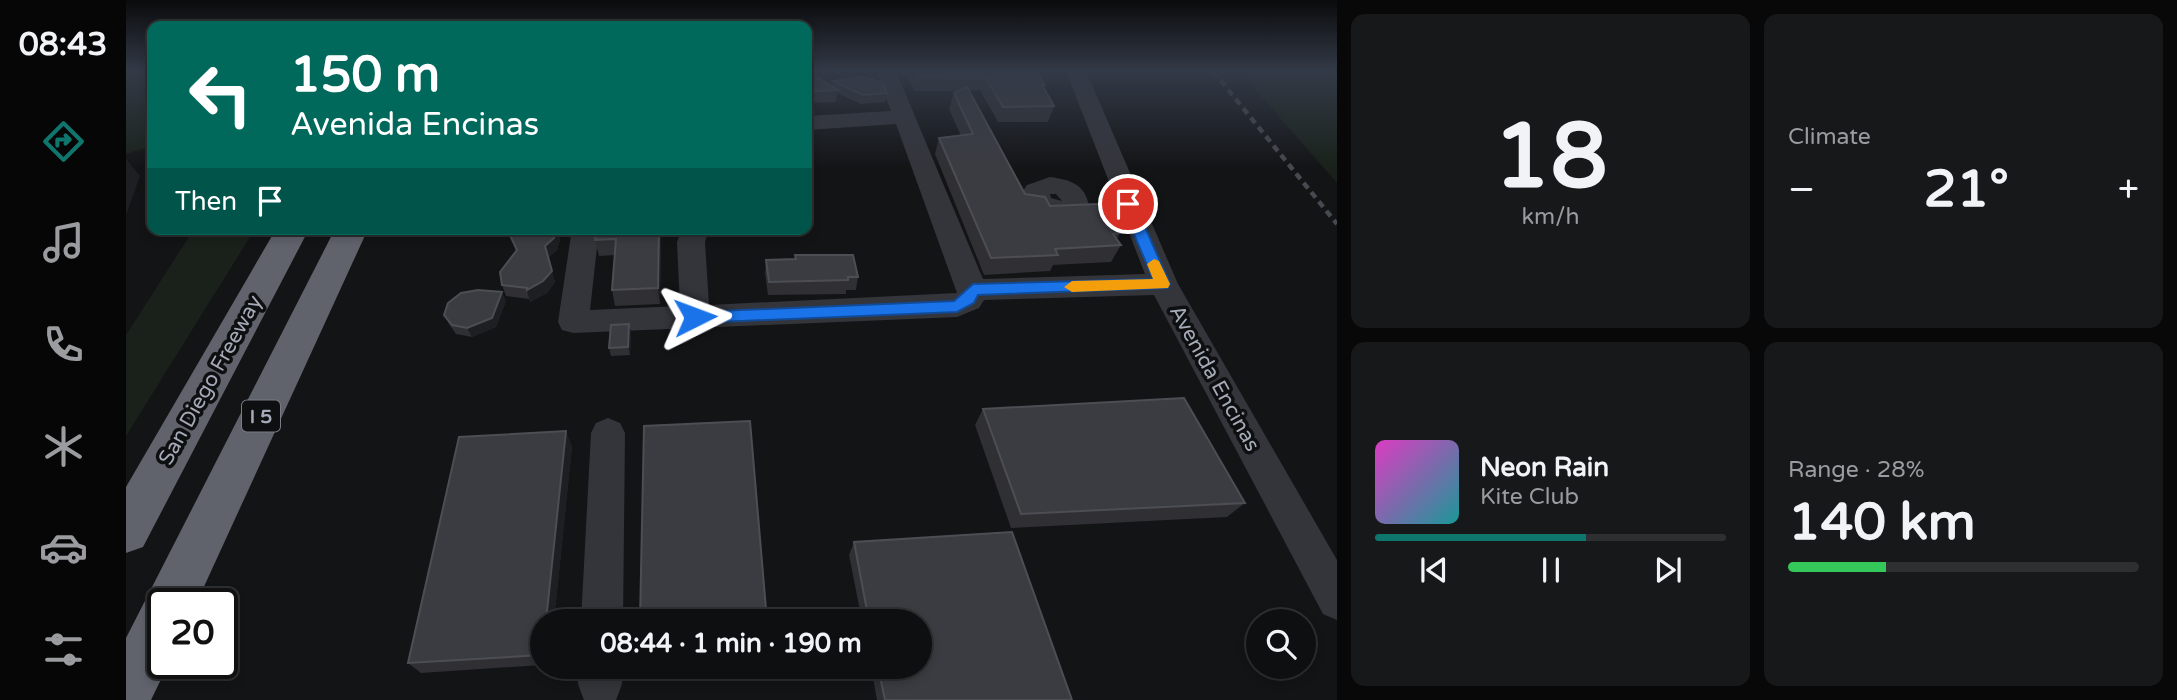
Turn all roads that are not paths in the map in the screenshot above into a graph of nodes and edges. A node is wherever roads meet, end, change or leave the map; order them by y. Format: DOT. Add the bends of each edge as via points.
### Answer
graph roads {
  1 [pos="899,104"];
  2 [pos="1082,104"];
  3 [pos="812,123"];
  4 [pos="909,127"];
  5 [pos="824,141"];
  6 [pos="290,235"];
  7 [pos="349,235"];
  8 [pos="585,235"];
  9 [pos="694,235"];
  10 [pos="1163,284"];
  11 [pos="973,290"];
  12 [pos="695,317"];
  13 [pos="608,433"];
  14 [pos="139,498"];
  15 [pos="126,531"];
  16 [pos="178,588"];
  17 [pos="1337,600"];
  18 [pos="602,609"];
  19 [pos="147,651"];
  20 [pos="126,694"];
  1 -- 4 [label="street"];
  2 -- 10 [label="street, Avenida Encinas" via="1101,201"];
  3 -- 4 [label="street"];
  4 -- 5 [label="street"];
  4 -- 11 [label="street"];
  6 -- 14 [label="highway, San Diego Freeway"];
  7 -- 16 [label="highway, I 5"];
  8 -- 12 [label="street" via="573,322"];
  9 -- 12 [label="street"];
  10 -- 11 [label="street"];
  10 -- 17 [label="street, Avenida Encinas"];
  11 -- 12 [label="street" via="969,300 957,306"];
  13 -- 18 [label="street"];
  14 -- 15 [label="highway, San Diego Freeway"];
  19 -- 20 [label="highway"];
}
